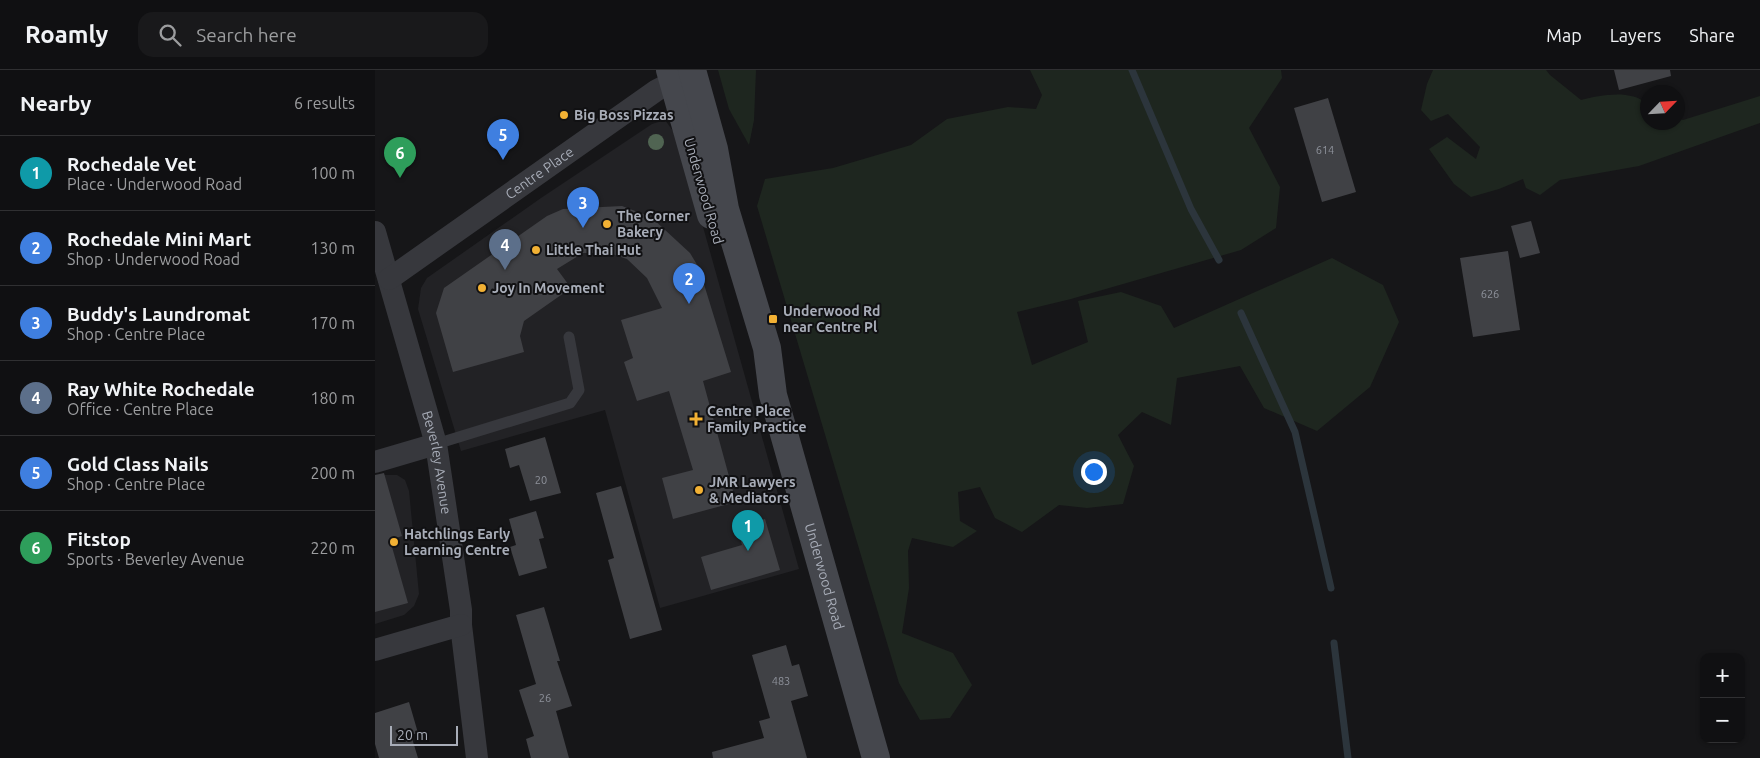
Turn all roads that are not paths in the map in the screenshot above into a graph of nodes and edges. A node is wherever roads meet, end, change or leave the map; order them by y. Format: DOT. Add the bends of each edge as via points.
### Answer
graph roads {
  1 [pos="682,75"];
  2 [pos="375,232"];
  3 [pos="389,279"];
  4 [pos="569,337"];
  5 [pos="436,444"];
  6 [pos="375,462"];
  7 [pos="461,625"];
  8 [pos="375,650"];
  9 [pos="477,758"];
  10 [pos="876,758"];
  1 -- 3 [label="street, Centre Place"];
  1 -- 10 [label="main road, Underwood Road" via="747,343 759,373 773,395"];
  2 -- 3 [label="street, Beverley Avenue"];
  3 -- 5 [label="street, Beverley Avenue"];
  4 -- 5 [label="lane" via="579,390 570,403"];
  5 -- 6 [label="street"];
  5 -- 7 [label="street, Beverley Avenue"];
  7 -- 8 [label="street"];
  7 -- 9 [label="street, Beverley Avenue"];
}
